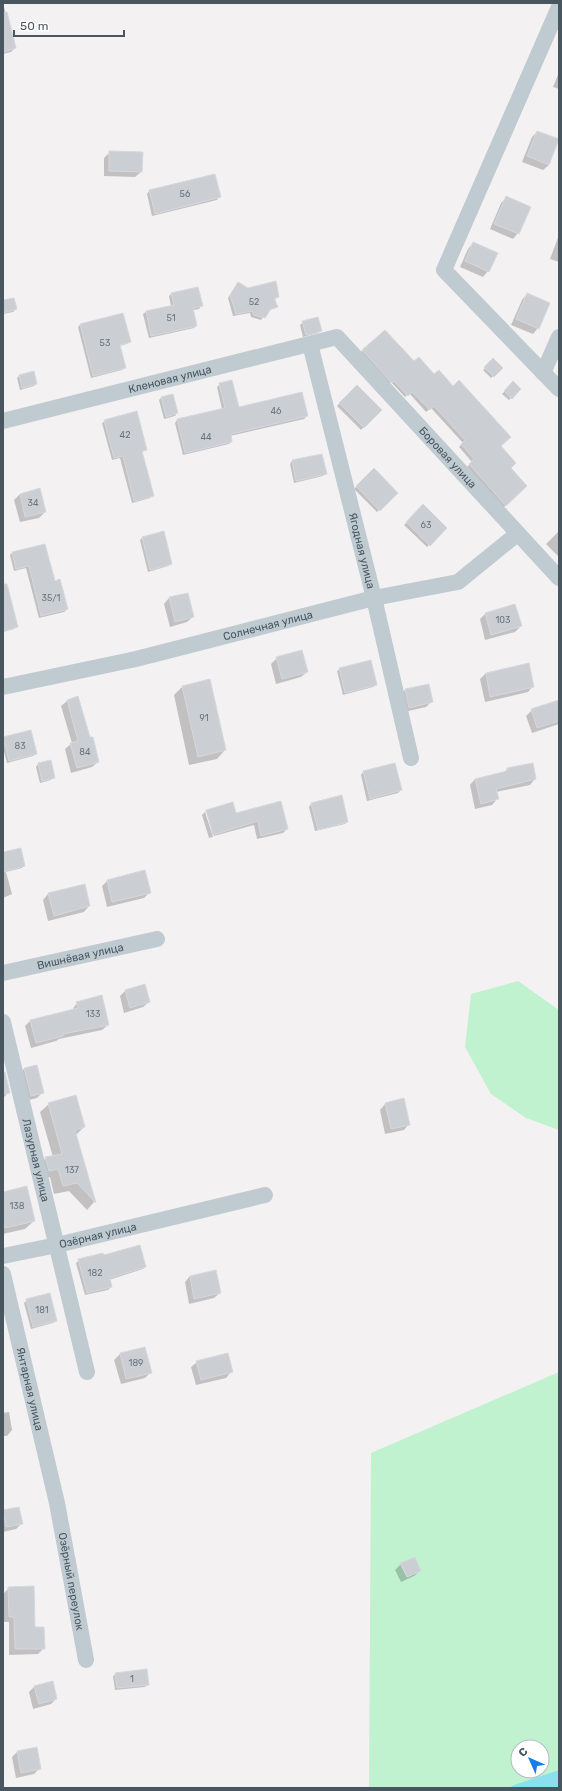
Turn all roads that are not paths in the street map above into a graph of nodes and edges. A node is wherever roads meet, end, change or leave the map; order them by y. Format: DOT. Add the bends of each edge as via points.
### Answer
graph roads {
  1 [pos="559,6"];
  2 [pos="337,337"];
  3 [pos="559,337"];
  4 [pos="310,344"];
  5 [pos="543,373"];
  6 [pos="559,389"];
  7 [pos="3,421"];
  8 [pos="517,534"];
  9 [pos="559,578"];
  10 [pos="374,598"];
  11 [pos="3,687"];
  12 [pos="411,758"];
  13 [pos="157,939"];
  14 [pos="3,973"];
  15 [pos="3,1022"];
  16 [pos="265,1195"];
  17 [pos="57,1245"];
  18 [pos="3,1256"];
  19 [pos="3,1274"];
  20 [pos="87,1372"];
  21 [pos="57,1503"];
  22 [pos="86,1660"];
  1 -- 5 [label="street" via="444,270"];
  2 -- 4 [label="street, Кленовая улица"];
  2 -- 8 [label="street, Боровая улица"];
  3 -- 5 [label="street"];
  4 -- 7 [label="street, Кленовая улица"];
  4 -- 10 [label="street, Ягодная улица"];
  5 -- 6 [label="street"];
  8 -- 9 [label="street, Боровая улица"];
  8 -- 10 [label="street, Солнечная улица" via="458,582"];
  10 -- 11 [label="street, Солнечная улица" via="136,659"];
  10 -- 12 [label="street, Ягодная улица"];
  13 -- 14 [label="street, Вишнёвая улица"];
  15 -- 17 [label="street, Лазурная улица"];
  16 -- 17 [label="street, Озёрная улица"];
  17 -- 18 [label="street"];
  17 -- 20 [label="street, Озёрная улица"];
  19 -- 21 [label="street, Янтарная улица"];
  21 -- 22 [label="street, Озёрный переулок"];
}
